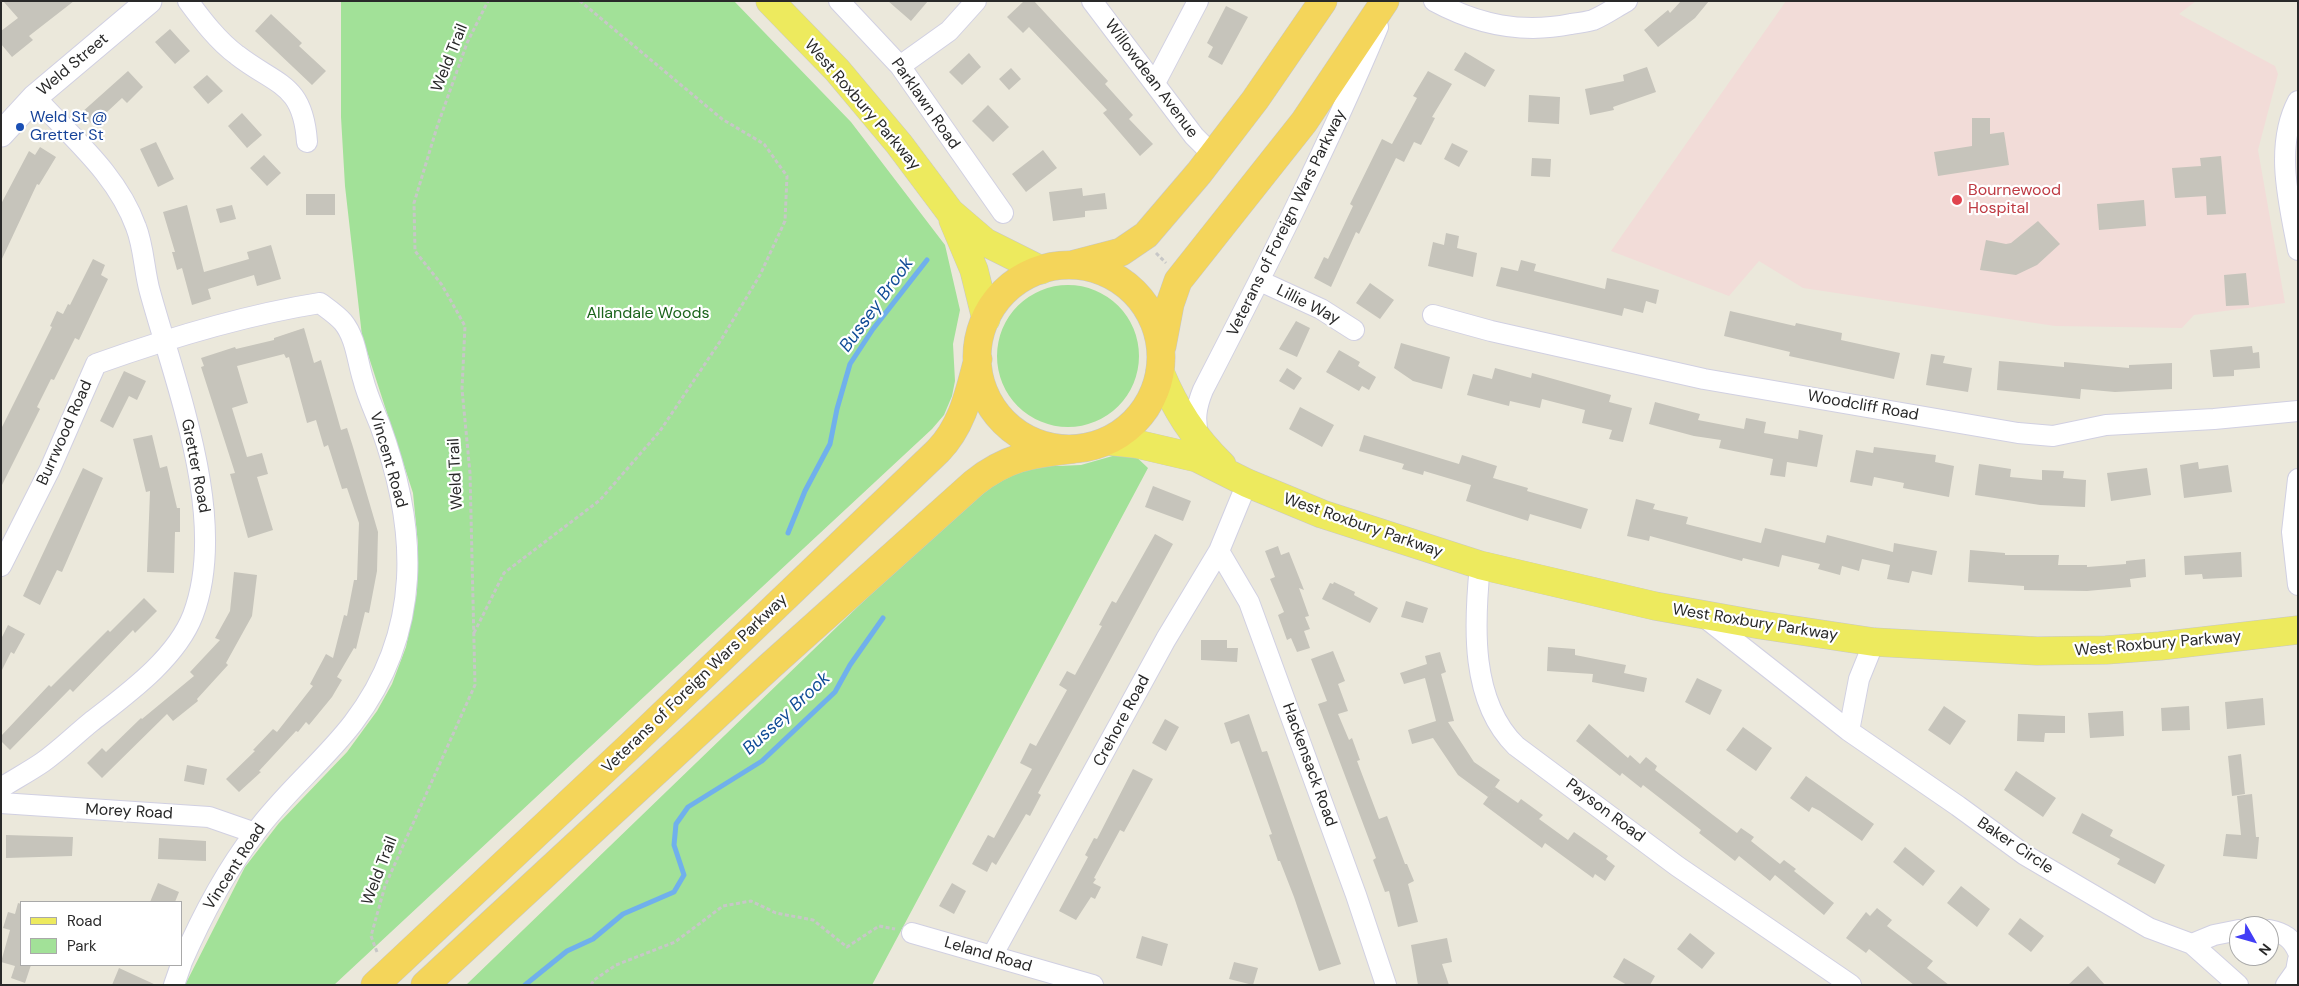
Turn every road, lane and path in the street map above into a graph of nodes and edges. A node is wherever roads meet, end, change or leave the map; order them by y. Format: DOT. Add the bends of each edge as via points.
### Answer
graph roads {
  1 [pos="150,1"];
  2 [pos="188,1"];
  3 [pos="488,1"];
  4 [pos="580,1"];
  5 [pos="770,1"];
  6 [pos="839,1"];
  7 [pos="976,1"];
  8 [pos="1092,1"];
  9 [pos="1198,1"];
  10 [pos="1323,1"];
  11 [pos="1385,1"];
  12 [pos="1389,1"];
  13 [pos="1434,1"];
  14 [pos="1627,1"];
  15 [pos="900,66"];
  16 [pos="1155,83"];
  17 [pos="35,97"];
  18 [pos="2298,100"];
  19 [pos="1,134"];
  20 [pos="307,142"];
  21 [pos="1213,154"];
  22 [pos="950,212"];
  23 [pos="1004,213"];
  24 [pos="1150,248"];
  25 [pos="2298,250"];
  26 [pos="1069,266"];
  27 [pos="1041,270"];
  28 [pos="1172,270"];
  29 [pos="1260,281"];
  30 [pos="1433,316"];
  31 [pos="986,319"];
  32 [pos="1354,330"];
  33 [pos="164,340"];
  34 [pos="978,359"];
  35 [pos="1160,363"];
  36 [pos="2298,411"];
  37 [pos="1108,440"];
  38 [pos="1200,445"];
  39 [pos="1074,449"];
  40 [pos="1239,479"];
  41 [pos="2298,479"];
  42 [pos="1219,551"];
  43 [pos="1480,565"];
  44 [pos="1,566"];
  45 [pos="2298,585"];
  46 [pos="1703,616"];
  47 [pos="2298,630"];
  48 [pos="474,634"];
  49 [pos="1874,642"];
  50 [pos="1848,731"];
  51 [pos="1,788"];
  52 [pos="1,803"];
  53 [pos="255,833"];
  54 [pos="2229,932"];
  55 [pos="2279,932"];
  56 [pos="912,933"];
  57 [pos="2192,944"];
  58 [pos="2298,952"];
  59 [pos="378,953"];
  60 [pos="992,956"];
  61 [pos="2298,960"];
  62 [pos="182,963"];
  63 [pos="181,966"];
  64 [pos="174,985"];
  65 [pos="374,985"];
  66 [pos="426,985"];
  67 [pos="590,985"];
  68 [pos="1093,985"];
  69 [pos="1386,985"];
  70 [pos="1850,985"];
  71 [pos="2238,985"];
  72 [pos="2286,985"];
  1 -- 17 [label="street, Weld Street"];
  2 -- 20 [label="street" via="229,48 290,92 305,119"];
  3 -- 48 [label="path, Weld Trail" via="467,43 414,203 414,251 442,285 465,326 462,389 470,473"];
  4 -- 48 [label="path" via="722,118 764,144 787,176 785,221 760,275 660,431 600,500 504,572"];
  5 -- 22 [label="main road, West Roxbury Parkway" via="843,78 899,144"];
  6 -- 15 [label="street, Parklawn Road"];
  7 -- 15 [label="street" via="949,31"];
  8 -- 16 [label="street, Willowdean Avenue"];
  9 -- 16 [label="street"];
  10 -- 21 [label="highway" via="1255,100"];
  11 -- 35 [label="highway, Veterans of Foreign Wars Parkway" via="1304,122 1178,281 1171,297"];
  12 -- 29 [label="street, Veterans of Foreign Wars Parkway" via="1341,114"];
  13 -- 14 [label="street" via="1488,24 1534,28 1552,28 1591,20"];
  15 -- 23 [label="street, Parklawn Road"];
  16 -- 21 [label="street, Willowdean Avenue" via="1194,136"];
  17 -- 19 [label="street, Weld Street"];
  17 -- 33 [label="street, Gretter Road" via="80,142 111,180 136,227"];
  18 -- 25 [label="street" via="2292,112 2284,164"];
  21 -- 26 [label="highway" via="1167,211 1136,243 1116,253"];
  22 -- 27 [label="main road, West Roxbury Parkway" via="985,242"];
  22 -- 31 [label="main road, West Roxbury Parkway" via="974,270"];
  24 -- 28 [label="path"];
  26 -- 27 [label="highway"];
  26 -- 35 [label="highway" via="1092,268 1133,291 1155,324"];
  27 -- 31 [label="highway" via="1007,290"];
  29 -- 32 [label="street, Lillie Way" via="1321,309"];
  29 -- 38 [label="street, Veterans of Foreign Wars Parkway" via="1196,408 1195,425"];
  30 -- 36 [label="street, Woodcliff Road" via="1704,379 2018,434 2053,436 2106,425"];
  31 -- 34 [label="highway" via="980,336"];
  33 -- 44 [label="street, Burrwood Road" via="96,364 50,469"];
  33 -- 51 [label="street, Gretter Road" via="203,496 206,526 204,568 193,616 167,658 131,691 45,761"];
  33 -- 53 [label="street, Vincent Road" via="283,309 320,303 343,322 351,336 400,496 408,549 407,598 397,640 384,674 352,724"];
  34 -- 39 [label="highway" via="980,380 987,399 1006,424 1023,437 1042,445"];
  34 -- 65 [label="highway, Veterans of Foreign Wars Parkway" via="964,411 943,446"];
  35 -- 37 [label="highway, Veterans of Foreign Wars Parkway" via="1150,400 1139,417"];
  35 -- 38 [label="main road, West Roxbury Parkway" via="1179,414"];
  37 -- 39 [label="highway, Veterans of Foreign Wars Parkway"];
  37 -- 40 [label="main road, West Roxbury Parkway" via="1197,458"];
  38 -- 40 [label="main road, West Roxbury Parkway"];
  39 -- 66 [label="highway" via="1038,452 1013,459 974,483 748,686"];
  40 -- 42 [label="street, Crehore Road"];
  40 -- 43 [label="main road, West Roxbury Parkway" via="1330,517"];
  41 -- 45 [label="street" via="2292,532"];
  42 -- 60 [label="street, Crehore Road" via="1166,639"];
  42 -- 69 [label="street, Hackensack Road" via="1249,602"];
  43 -- 46 [label="main road, West Roxbury Parkway"];
  43 -- 70 [label="street, Payson Road" via="1477,638 1483,689 1503,733 1677,866"];
  46 -- 49 [label="main road, West Roxbury Parkway"];
  46 -- 50 [label="street, Baker Circle"];
  47 -- 49 [label="main road, West Roxbury Parkway" via="2160,646 2082,651 1971,649"];
  48 -- 59 [label="path, Weld Trail" via="475,685 384,886 371,936"];
  49 -- 50 [label="street" via="1859,680"];
  50 -- 57 [label="street, Baker Circle" via="2025,855 2149,928"];
  52 -- 53 [label="street, Morey Road" via="209,817"];
  53 -- 62 [label="street, Vincent Road" via="208,904"];
  54 -- 57 [label="street"];
  55 -- 58 [label="street" via="2294,942"];
  56 -- 60 [label="street, Leland Road"];
  56 -- 67 [label="path" via="879,926 847,947 813,920 776,914 751,901 723,906 675,942 616,965"];
  57 -- 71 [label="street, Baker Circle"];
  60 -- 68 [label="street, Leland Road"];
  61 -- 72 [label="street" via="2296,971"];
  63 -- 64 [label="street, Vincent Road"];
}
